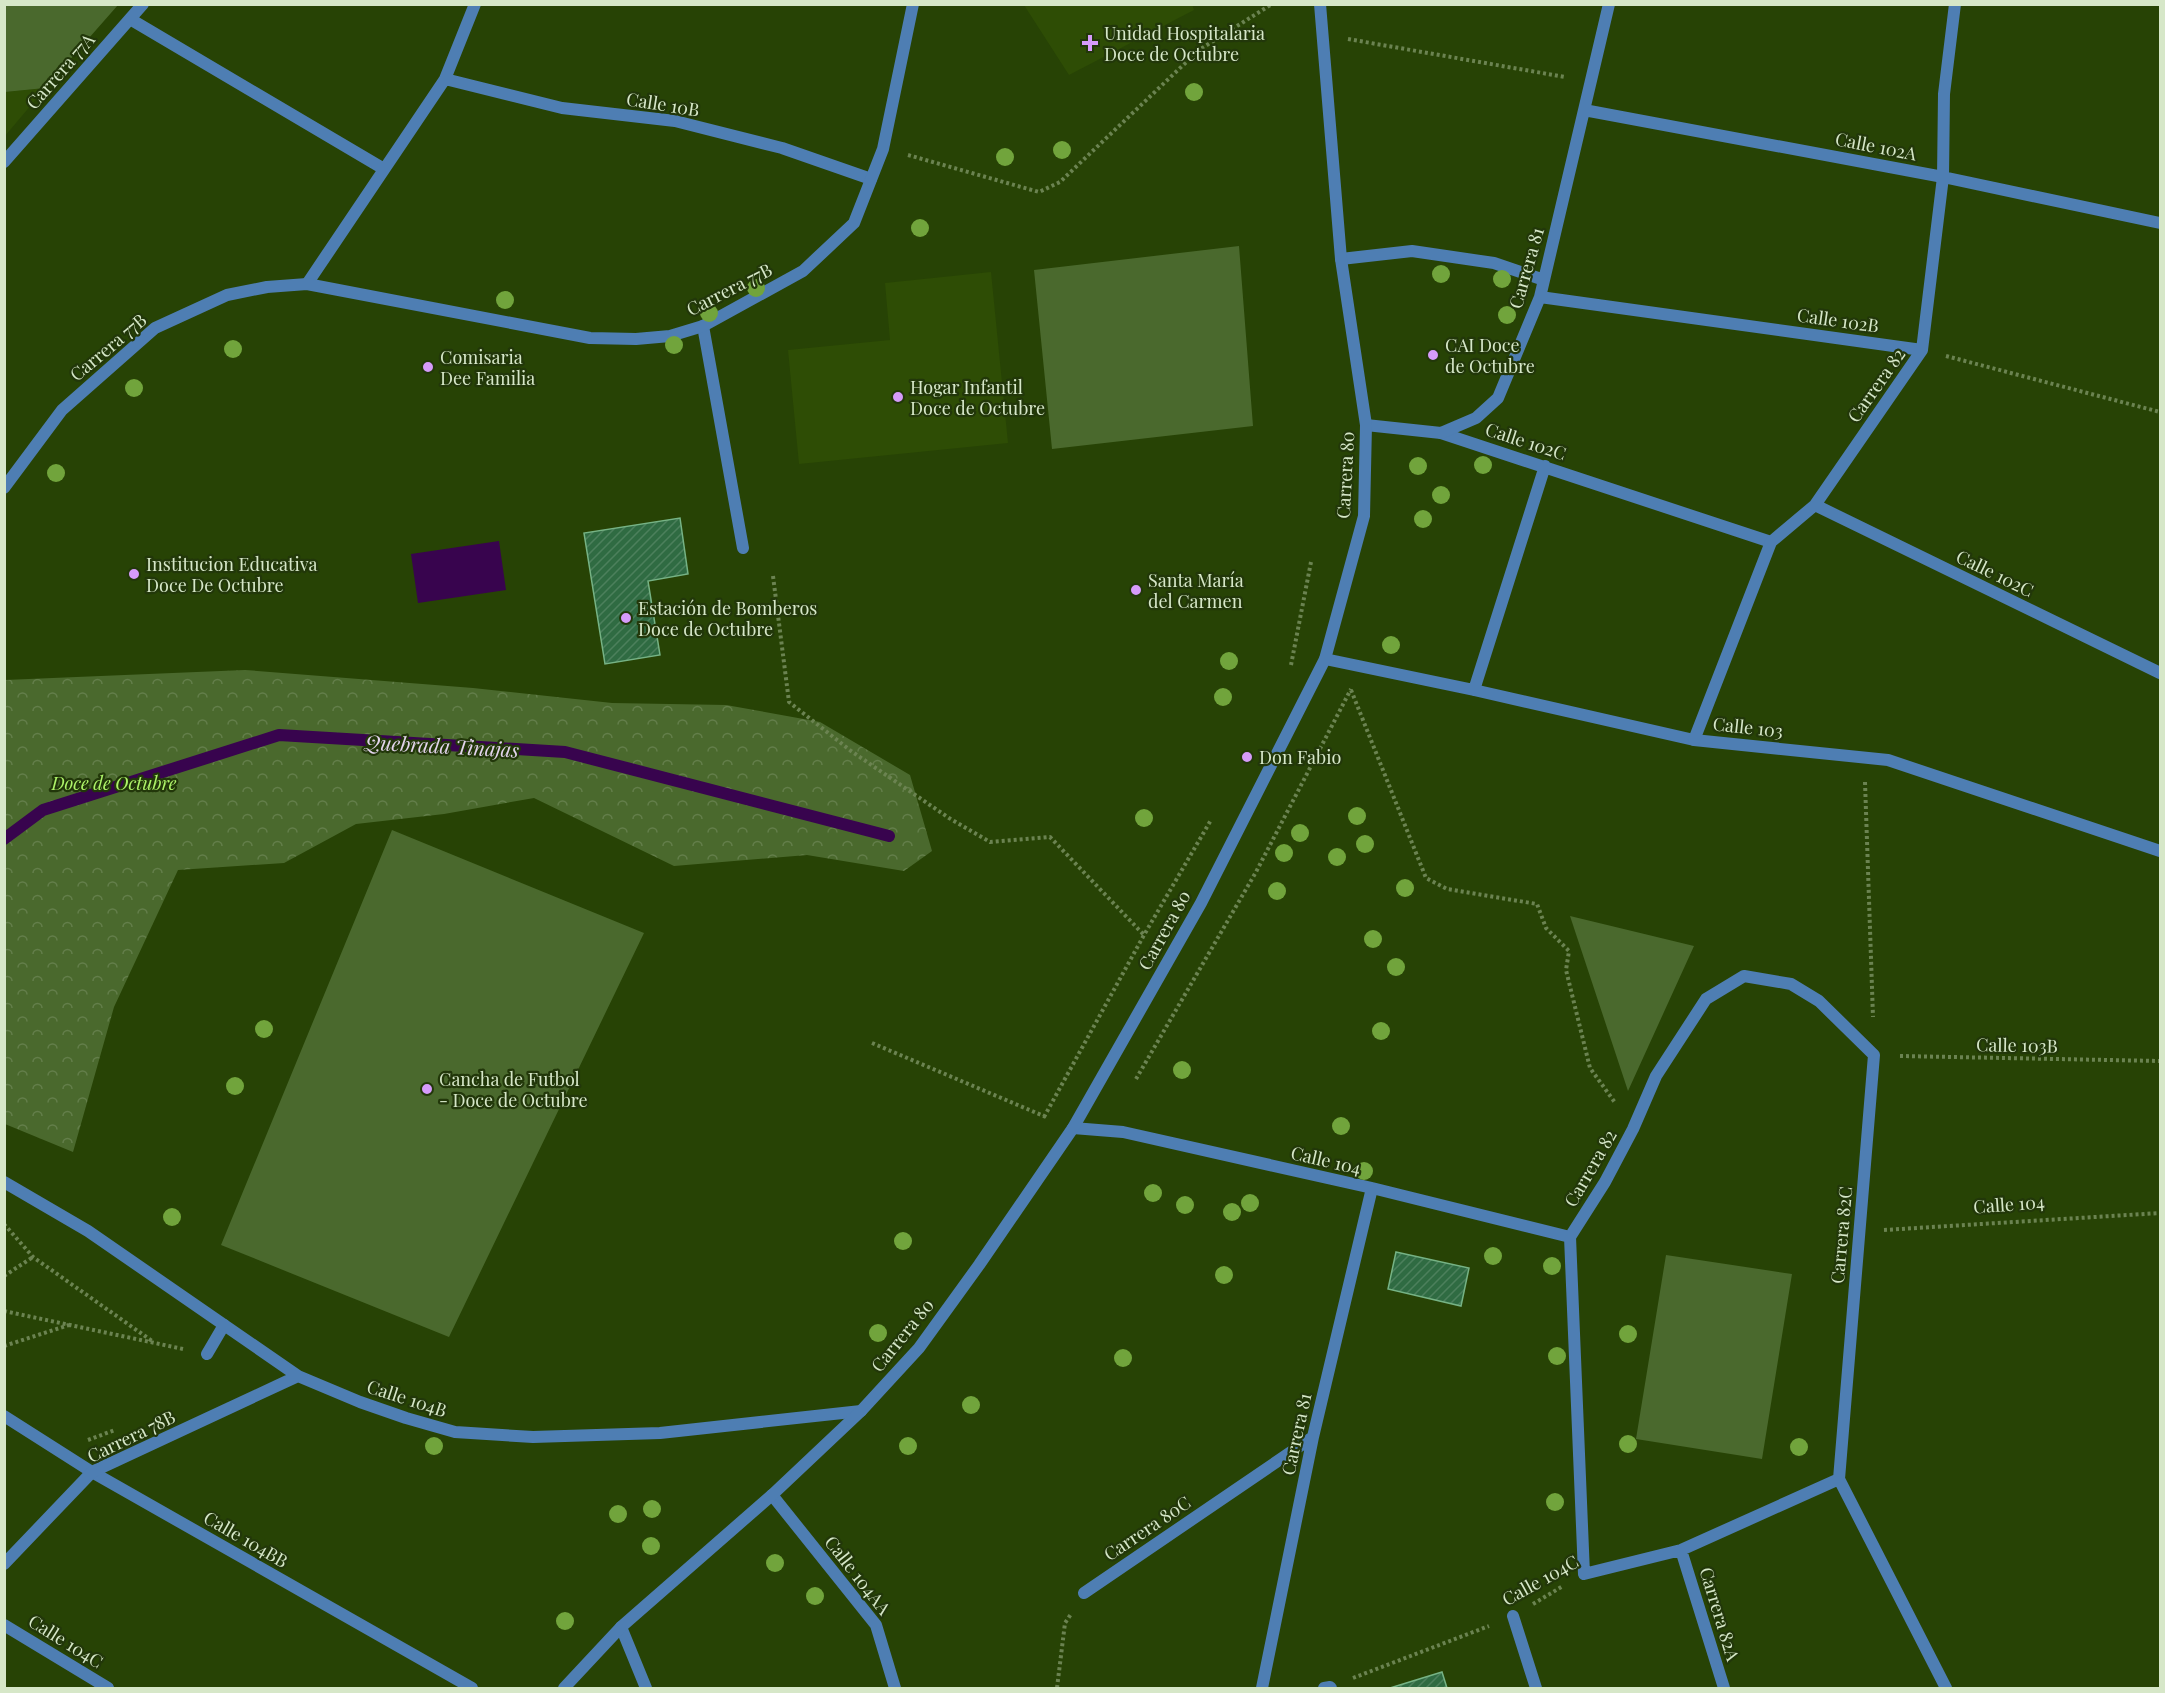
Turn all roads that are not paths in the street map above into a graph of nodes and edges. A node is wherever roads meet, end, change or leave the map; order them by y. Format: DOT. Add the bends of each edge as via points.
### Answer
graph roads {
  1 [pos="143,4"];
  2 [pos="475,4"];
  3 [pos="913,4"];
  4 [pos="1320,4"];
  5 [pos="1609,4"];
  6 [pos="1955,4"];
  7 [pos="130,20"];
  8 [pos="445,79"];
  9 [pos="1584,110"];
  10 [pos="4,162"];
  11 [pos="384,169"];
  12 [pos="1943,177"];
  13 [pos="871,179"];
  14 [pos="2160,223"];
  15 [pos="1341,259"];
  16 [pos="1544,280"];
  17 [pos="307,284"];
  18 [pos="1540,297"];
  19 [pos="703,327"];
  20 [pos="1922,350"];
  21 [pos="1366,425"];
  22 [pos="1441,433"];
  23 [pos="1545,466"];
  24 [pos="4,488"];
  25 [pos="1815,505"];
  26 [pos="1771,542"];
  27 [pos="743,548"];
  28 [pos="1324,659"];
  29 [pos="2160,673"];
  30 [pos="1474,690"];
  31 [pos="1694,740"];
  32 [pos="2160,851"];
  33 [pos="1874,1055"];
  34 [pos="1073,1128"];
  35 [pos="4,1182"];
  36 [pos="1372,1188"];
  37 [pos="1570,1237"];
  38 [pos="224,1325"];
  39 [pos="207,1354"];
  40 [pos="298,1376"];
  41 [pos="861,1411"];
  42 [pos="4,1416"];
  43 [pos="1313,1437"];
  44 [pos="92,1472"];
  45 [pos="1839,1479"];
  46 [pos="772,1495"];
  47 [pos="1682,1550"];
  48 [pos="4,1564"];
  49 [pos="1084,1593"];
  50 [pos="1513,1616"];
  51 [pos="4,1625"];
  52 [pos="621,1627"];
  53 [pos="108,1689"];
  54 [pos="472,1689"];
  55 [pos="564,1689"];
  56 [pos="646,1689"];
  57 [pos="895,1689"];
  58 [pos="1262,1689"];
  59 [pos="1536,1689"];
  60 [pos="1724,1689"];
  61 [pos="1947,1689"];
  1 -- 7 [label="street, Carrera 77A"];
  2 -- 8 [label="street"];
  3 -- 13 [label="street, Carrera 77B" via="883,148"];
  4 -- 15 [label="street, Carrera 80"];
  5 -- 9 [label="street, Carrera 81"];
  6 -- 12 [label="street, Carrera 82" via="1944,94"];
  7 -- 10 [label="street, Carrera 77A"];
  7 -- 11 [label="street"];
  8 -- 11 [label="street"];
  8 -- 13 [label="street, Calle 10B" via="562,108 675,121 782,148"];
  9 -- 12 [label="street, Calle 102A"];
  9 -- 16 [label="street, Carrera 81"];
  11 -- 17 [label="street"];
  12 -- 14 [label="street, Calle 102A"];
  12 -- 20 [label="street, Carrera 82"];
  13 -- 19 [label="street, Carrera 77B" via="854,223 803,271"];
  15 -- 16 [label="street" via="1412,251 1494,264"];
  15 -- 21 [label="street, Carrera 80"];
  16 -- 18 [label="street, Carrera 81"];
  17 -- 19 [label="street, Carrera 77B" via="590,338 670,336"];
  17 -- 24 [label="street, Carrera 77B" via="267,286 227,295 155,328 62,410"];
  18 -- 20 [label="street, Calle 102B"];
  18 -- 22 [label="street, Carrera 81" via="1498,398 1476,418"];
  19 -- 27 [label="street"];
  20 -- 25 [label="street, Carrera 82"];
  21 -- 22 [label="street, Carrera 81"];
  21 -- 28 [label="street, Carrera 80" via="1364,516"];
  22 -- 23 [label="street, Calle 102C"];
  23 -- 26 [label="street, Calle 102C"];
  23 -- 30 [label="street"];
  25 -- 26 [label="street, Carrera 82"];
  25 -- 29 [label="street, Calle 102C"];
  26 -- 31 [label="street, Carrera 82"];
  28 -- 30 [label="street, Calle 103"];
  28 -- 34 [label="street, Carrera 80" via="1201,903"];
  30 -- 31 [label="street, Calle 103"];
  31 -- 32 [label="street, Calle 103" via="1888,760"];
  33 -- 37 [label="street, Carrera 82" via="1819,1001 1791,984 1744,976 1706,999 1656,1076 1634,1129"];
  33 -- 45 [label="street, Carrera 82C"];
  34 -- 36 [label="street, Calle 104" via="1123,1132"];
  34 -- 41 [label="street, Carrera 80" via="919,1348"];
  35 -- 38 [label="street, Calle 104B" via="88,1231"];
  36 -- 37 [label="street, Calle 104"];
  36 -- 43 [label="street, Carrera 81"];
  37 -- 47 [label="street, Calle 104C" via="1584,1574"];
  38 -- 39 [label="street"];
  38 -- 40 [label="street, Calle 104B"];
  40 -- 41 [label="street, Calle 104B" via="406,1419 455,1432 533,1437 660,1433"];
  40 -- 44 [label="street, Carrera 78B"];
  41 -- 46 [label="street, Carrera 80"];
  42 -- 44 [label="street, Calle 104BB"];
  43 -- 49 [label="street, Carrera 80C"];
  43 -- 58 [label="street, Carrera 81"];
  44 -- 48 [label="street, Carrera 78B"];
  44 -- 54 [label="street, Calle 104BB"];
  45 -- 47 [label="street, Calle 104C"];
  45 -- 61 [label="street"];
  46 -- 52 [label="street, Carrera 80"];
  46 -- 57 [label="street, Calle 104AA" via="876,1625"];
  47 -- 60 [label="street, Carrera 82A"];
  50 -- 59 [label="street"];
  51 -- 53 [label="street, Calle 104C"];
  52 -- 55 [label="street, Carrera 80"];
  52 -- 56 [label="street"];
}
